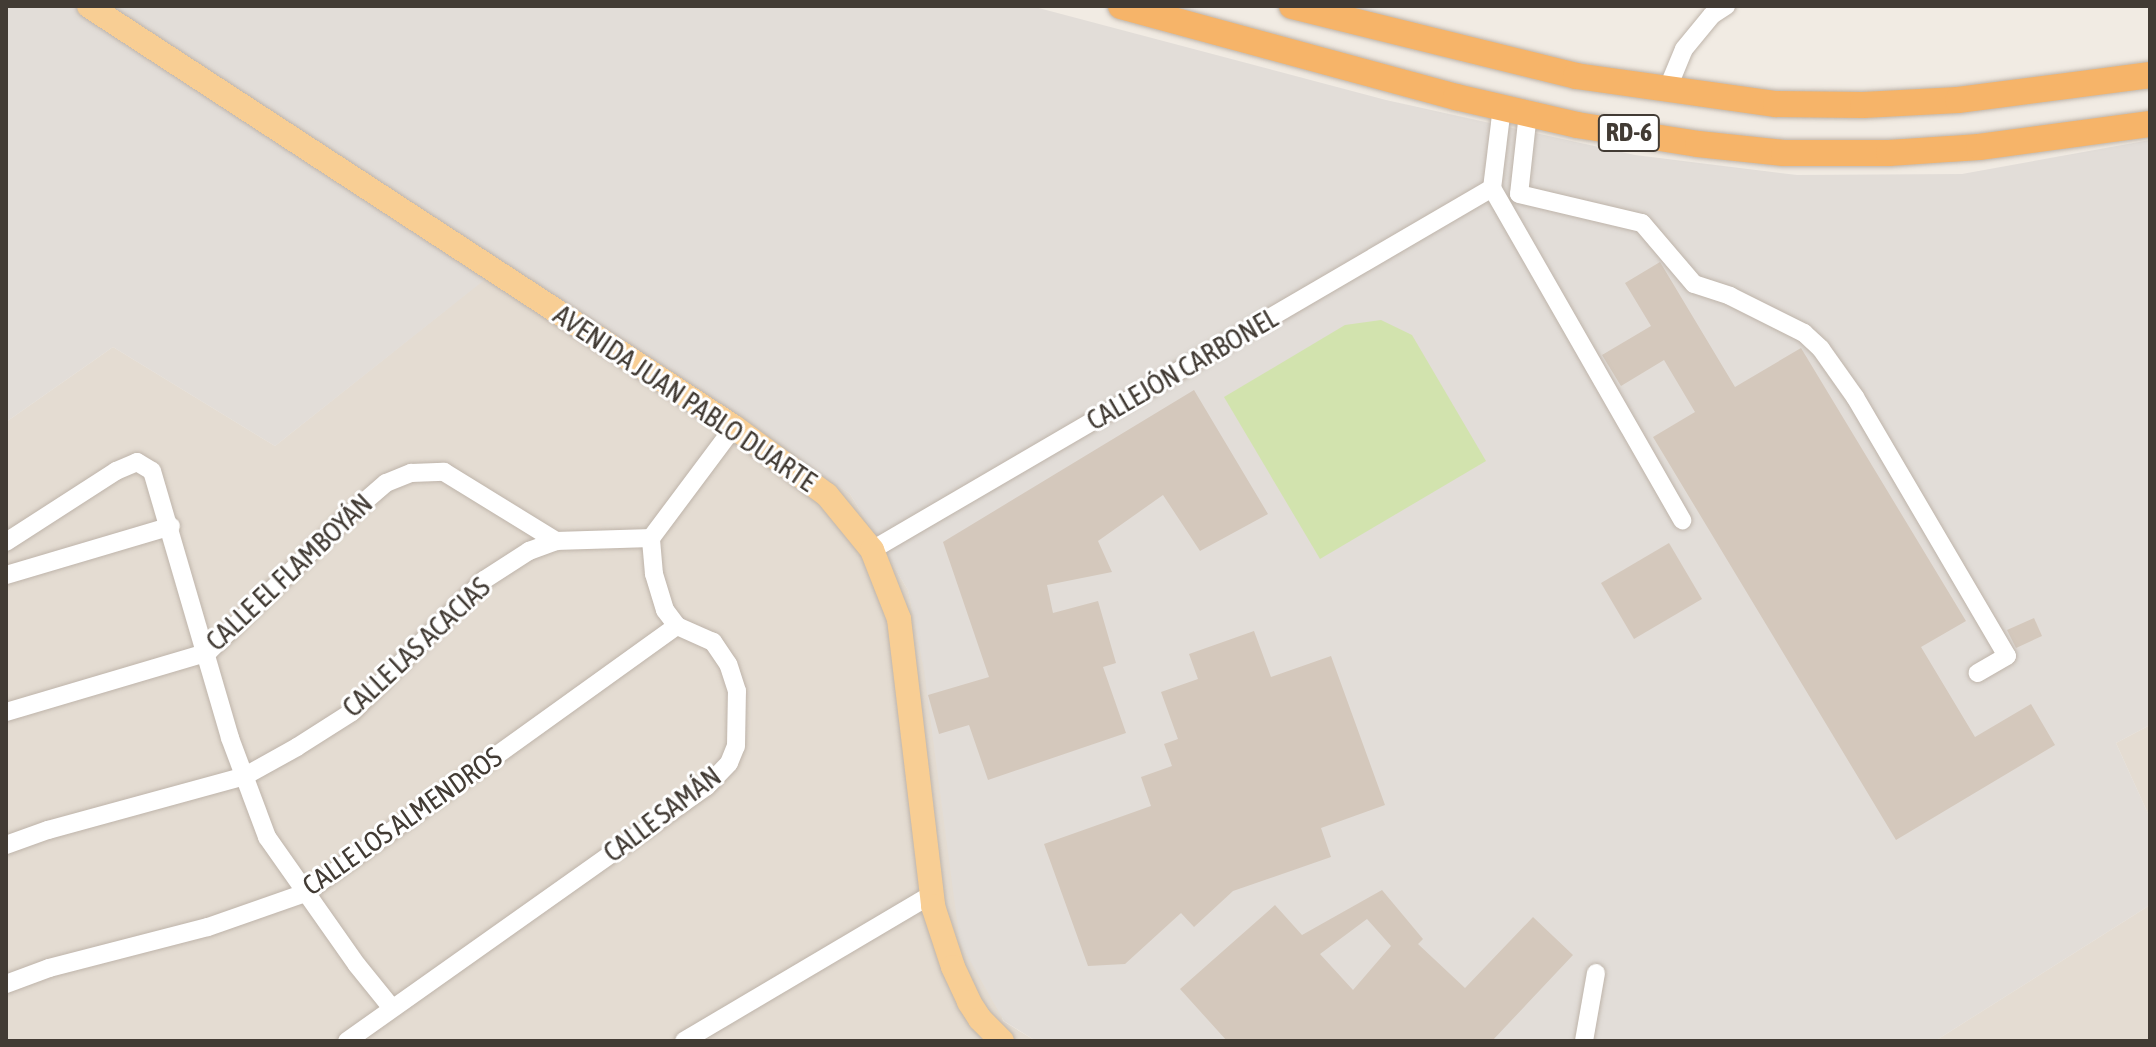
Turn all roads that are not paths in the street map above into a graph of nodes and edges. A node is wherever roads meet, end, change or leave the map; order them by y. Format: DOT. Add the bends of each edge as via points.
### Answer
graph roads {
  1 [pos="89,6"];
  2 [pos="1121,6"];
  3 [pos="1292,6"];
  4 [pos="1726,6"];
  5 [pos="2150,75"];
  6 [pos="1667,90"];
  7 [pos="1515,110"];
  8 [pos="2150,124"];
  9 [pos="1492,188"];
  10 [pos="734,427"];
  11 [pos="1682,520"];
  12 [pos="171,526"];
  13 [pos="651,538"];
  14 [pos="556,541"];
  15 [pos="6,542"];
  16 [pos="872,550"];
  17 [pos="6,575"];
  18 [pos="677,626"];
  19 [pos="208,652"];
  20 [pos="1977,673"];
  21 [pos="6,712"];
  22 [pos="245,776"];
  23 [pos="6,845"];
  24 [pos="305,893"];
  25 [pos="931,895"];
  26 [pos="1596,973"];
  27 [pos="6,984"];
  28 [pos="391,1007"];
  29 [pos="347,1041"];
  30 [pos="684,1041"];
  31 [pos="1002,1041"];
  32 [pos="1584,1041"];
  1 -- 10 [label="main road, AVENIDA JUAN PABLO DUARTE"];
  2 -- 7 [label="highway, RD-6"];
  3 -- 6 [label="highway, RD-6" via="1576,76"];
  4 -- 6 [label="street" via="1684,49"];
  5 -- 6 [label="highway, RD-6" via="1958,100 1863,105 1776,104"];
  7 -- 8 [label="highway, RD-6" via="1698,144 1784,153 1979,147"];
  7 -- 9 [label="street"];
  7 -- 20 [label="street" via="1519,194 1642,223 1694,284 1804,333 1821,349 1855,397 2007,656"];
  9 -- 11 [label="street"];
  9 -- 16 [label="street, CALLEJÓN CARBONEL"];
  10 -- 13 [label="street"];
  10 -- 16 [label="main road, AVENIDA JUAN PABLO DUARTE" via="827,495"];
  12 -- 15 [label="street" via="152,471 137,462"];
  12 -- 17 [label="street"];
  12 -- 19 [label="street"];
  13 -- 14 [label="street, CALLE LAS ACACIAS"];
  13 -- 18 [label="street" via="654,574 665,610"];
  14 -- 19 [label="street, CALLE EL FLAMBOYÁN" via="444,472 411,473 386,483 349,515"];
  14 -- 22 [label="street, CALLE LAS ACACIAS" via="529,551 484,580 352,712"];
  16 -- 25 [label="main road, AVENIDA JUAN PABLO DUARTE" via="899,619"];
  18 -- 24 [label="street, CALLE LOS ALMENDROS"];
  18 -- 28 [label="street, CALLE SAMÁN" via="713,642 728,664 737,691 738,719 729,763 706,787"];
  19 -- 21 [label="street, CALLE EL FLAMBOYÁN"];
  19 -- 22 [label="street"];
  22 -- 23 [label="street, CALLE LAS ACACIAS"];
  22 -- 24 [label="street" via="267,837"];
  24 -- 27 [label="street, CALLE LOS ALMENDROS" via="208,927"];
  24 -- 28 [label="street"];
  25 -- 30 [label="street"];
  25 -- 31 [label="main road, AVENIDA JUAN PABLO DUARTE" via="969,1002"];
  26 -- 32 [label="street"];
  28 -- 29 [label="street, CALLE SAMÁN"];
}
